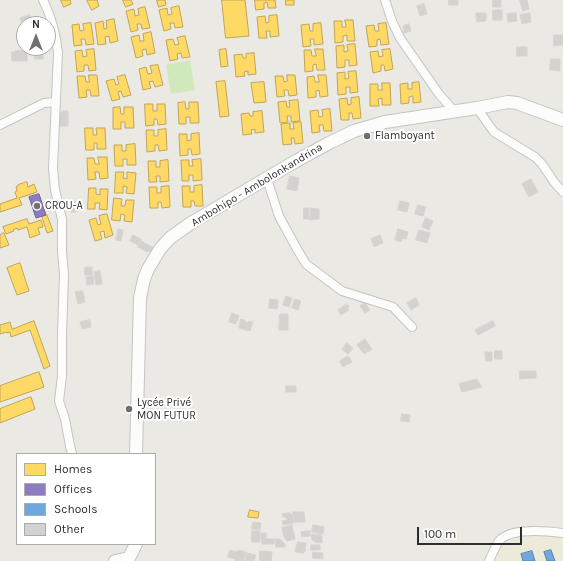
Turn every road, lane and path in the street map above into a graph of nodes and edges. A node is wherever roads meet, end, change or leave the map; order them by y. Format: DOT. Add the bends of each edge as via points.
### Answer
graph roads {
  1 [pos="43,0"];
  2 [pos="385,0"];
  3 [pos="56,102"];
  4 [pos="477,108"];
  5 [pos="454,112"];
  6 [pos="563,120"];
  7 [pos="0,125"];
  8 [pos="267,178"];
  9 [pos="563,192"];
  10 [pos="412,327"];
  11 [pos="72,453"];
  12 [pos="136,453"];
  13 [pos="563,533"];
  14 [pos="136,545"];
  15 [pos="132,560"];
  16 [pos="115,561"];
  17 [pos="490,561"];
  1 -- 3 [label="street" via="56,36"];
  2 -- 5 [label="street" via="400,38"];
  3 -- 7 [label="street" via="44,103"];
  3 -- 11 [label="street" via="53,168 62,219 64,274 62,376 59,401"];
  4 -- 5 [label="street, Ambohipo - Ambolonkandrina"];
  4 -- 6 [label="street, Ambohipo - Ambolonkandrina" via="508,102 517,103"];
  4 -- 9 [label="street" via="494,132 535,157"];
  5 -- 8 [label="street, Ambohipo - Ambolonkandrina" via="385,122 354,131 329,142"];
  8 -- 10 [label="street" via="279,216 306,264 342,291 393,307"];
  8 -- 12 [label="street, Ambohipo - Ambolonkandrina" via="170,238 148,269 140,298"];
  13 -- 17 [label="street" via="512,533 500,540"];
  14 -- 15 [label="street"];
  15 -- 16 [label="street"];
}
